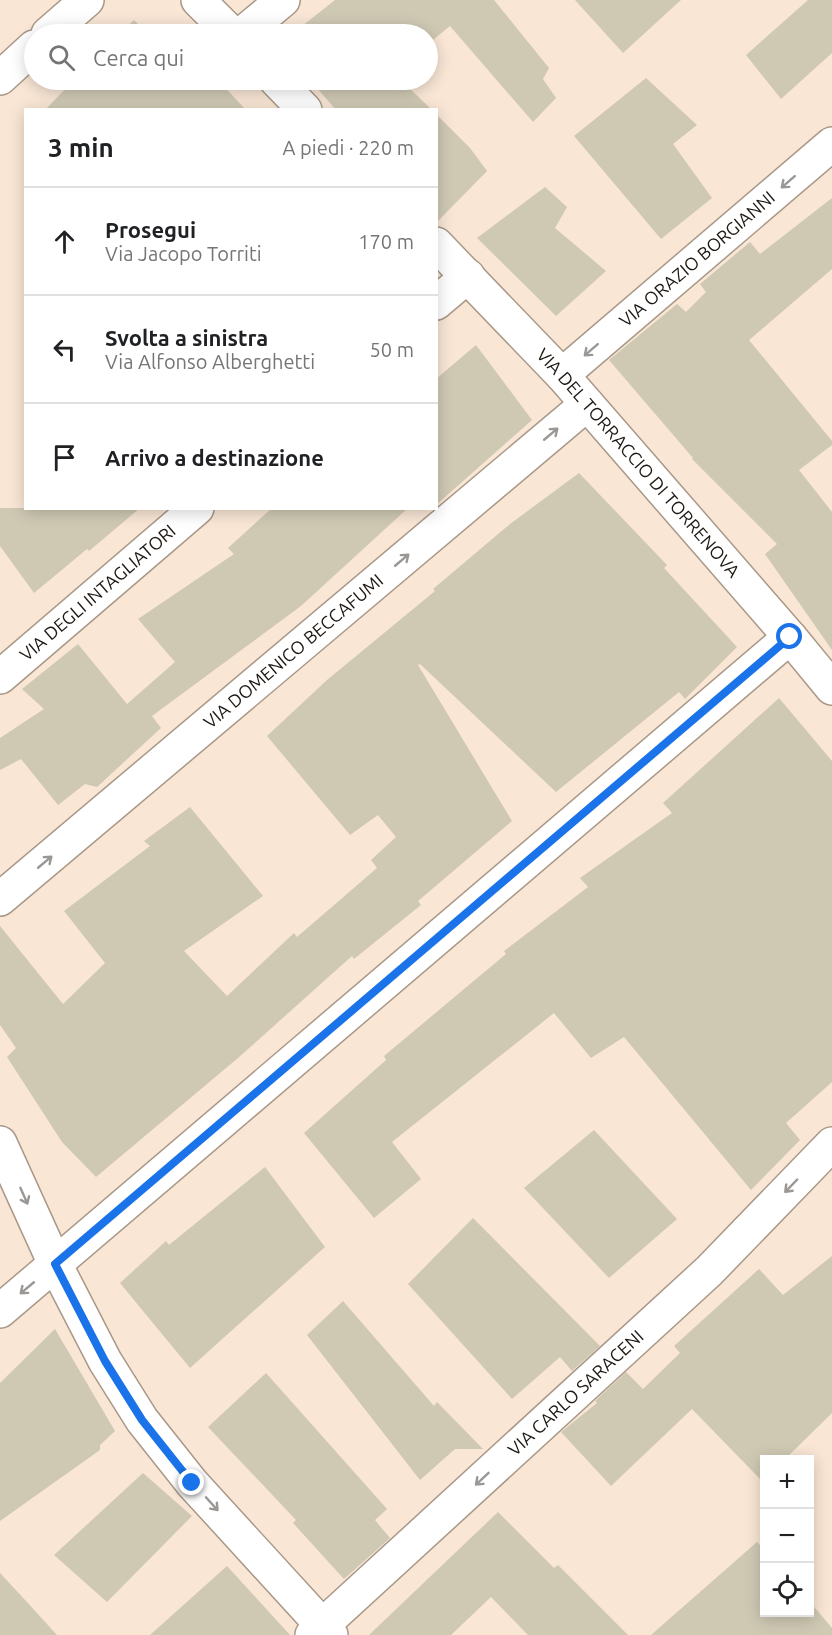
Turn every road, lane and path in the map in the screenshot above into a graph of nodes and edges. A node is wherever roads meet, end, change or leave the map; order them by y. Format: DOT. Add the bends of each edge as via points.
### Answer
graph roads {
  1 [pos="87,0"];
  2 [pos="198,0"];
  3 [pos="283,0"];
  4 [pos="59,24"];
  5 [pos="222,24"];
  6 [pos="254,24"];
  7 [pos="24,56"];
  8 [pos="0,78"];
  9 [pos="286,90"];
  10 [pos="303,108"];
  11 [pos="832,144"];
  12 [pos="438,246"];
  13 [pos="468,276"];
  14 [pos="438,301"];
  15 [pos="562,375"];
  16 [pos="587,404"];
  17 [pos="195,510"];
  18 [pos="790,637"];
  19 [pos="0,677"];
  20 [pos="829,678"];
  21 [pos="0,900"];
  22 [pos="0,1143"];
  23 [pos="832,1144"];
  24 [pos="55,1264"];
  25 [pos="0,1311"];
  26 [pos="322,1632"];
  1 -- 4 [label="street"];
  2 -- 5 [label="street"];
  3 -- 6 [label="street"];
  7 -- 8 [label="street"];
  9 -- 10 [label="street"];
  11 -- 15 [label="street, VIA ORAZIO BORGIANNI, one-way"];
  12 -- 13 [label="street, VIA DEL TORRACCIO DI TORRENOVA"];
  13 -- 14 [label="street"];
  13 -- 15 [label="street, VIA DEL TORRACCIO DI TORRENOVA"];
  15 -- 16 [label="street, VIA DEL TORRACCIO DI TORRENOVA"];
  16 -- 18 [label="street, VIA DEL TORRACCIO DI TORRENOVA"];
  21 -- 16 [label="street, VIA DOMENICO BECCAFUMI, one-way"];
  17 -- 19 [label="street, VIA DEGLI INTAGLIATORI"];
  18 -- 20 [label="street, VIA DEL TORRACCIO DI TORRENOVA"];
  18 -- 24 [label="street"];
  22 -- 24 [label="street, one-way"];
  23 -- 26 [label="street, VIA CARLO SARACENI, one-way" via="709,1271"];
  24 -- 25 [label="street, one-way"];
  24 -- 26 [label="street, one-way" via="105,1361 142,1420"];
}
